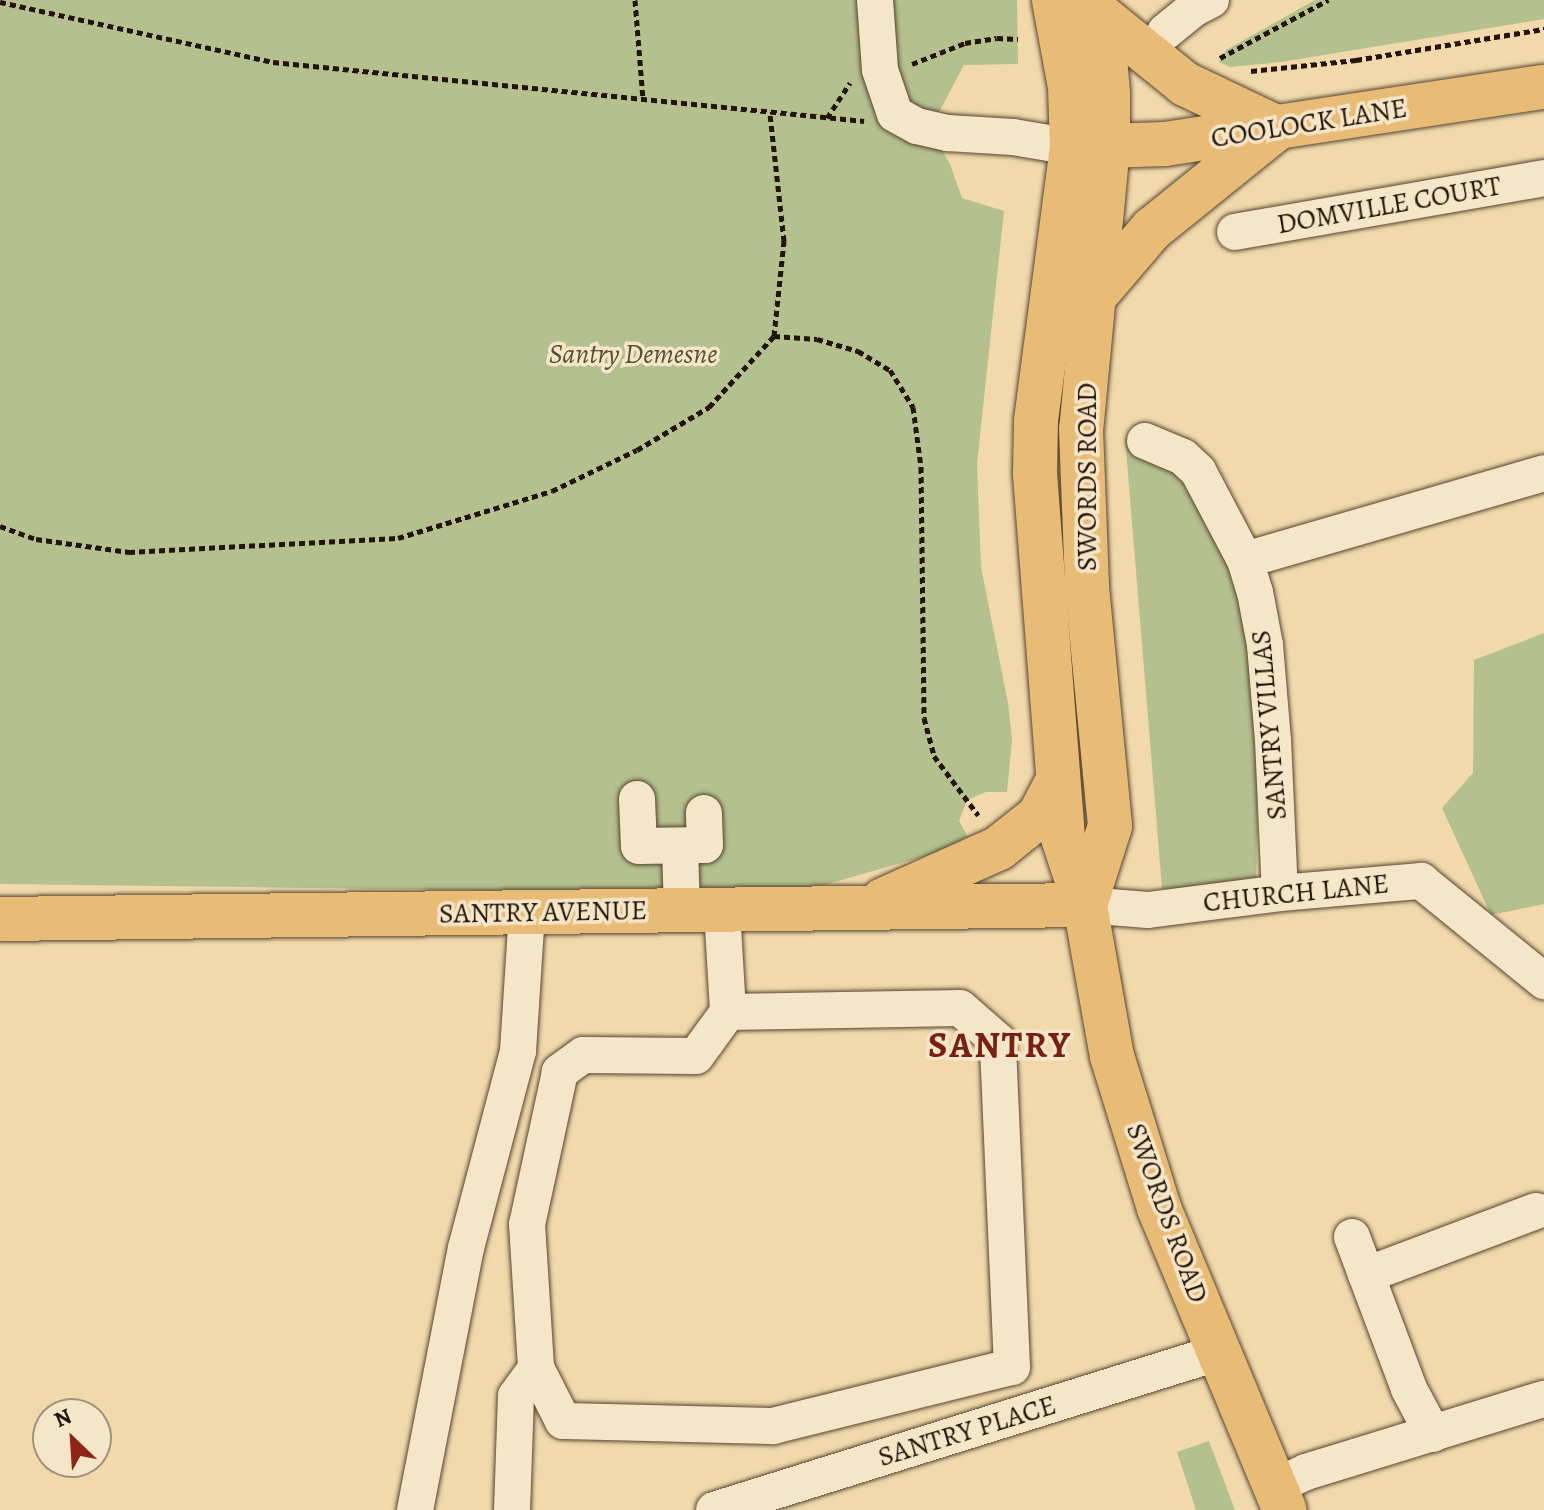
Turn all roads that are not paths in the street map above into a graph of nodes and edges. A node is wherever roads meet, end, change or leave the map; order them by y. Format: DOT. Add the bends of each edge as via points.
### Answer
graph roads {
  1 [pos="875,0"];
  2 [pos="1211,0"];
  3 [pos="1076,2"];
  4 [pos="1165,32"];
  5 [pos="1544,87"];
  6 [pos="1278,128"];
  7 [pos="1090,147"];
  8 [pos="1544,178"];
  9 [pos="1235,232"];
  10 [pos="1093,298"];
  11 [pos="1145,441"];
  12 [pos="1544,473"];
  13 [pos="1245,560"];
  14 [pos="1058,781"];
  15 [pos="637,799"];
  16 [pos="704,813"];
  17 [pos="680,847"];
  18 [pos="1280,893"];
  19 [pos="1085,905"];
  20 [pos="866,908"];
  21 [pos="702,910"];
  22 [pos="527,912"];
  23 [pos="0,919"];
  24 [pos="1544,981"];
  25 [pos="728,1012"];
  26 [pos="1536,1211"];
  27 [pos="1352,1237"];
  28 [pos="1366,1275"];
  29 [pos="1220,1352"];
  30 [pos="536,1368"];
  31 [pos="1544,1399"];
  32 [pos="1433,1434"];
  33 [pos="1280,1498"];
  34 [pos="415,1510"];
  35 [pos="512,1510"];
  36 [pos="714,1510"];
  1 -- 7 [label="street" via="880,70 895,114 948,133"];
  2 -- 4 [label="street"];
  3 -- 6 [label="main road" via="1185,84"];
  3 -- 7 [label="main road, SWORDS ROAD" via="1070,87"];
  5 -- 6 [label="main road, COOLOCK LANE"];
  6 -- 7 [label="main road, COOLOCK LANE" via="1165,144"];
  6 -- 10 [label="main road" via="1152,229"];
  7 -- 10 [label="main road, SWORDS ROAD"];
  7 -- 14 [label="main road, SWORDS ROAD" via="1036,421 1039,549"];
  8 -- 9 [label="street, DOMVILLE COURT"];
  10 -- 19 [label="main road, SWORDS ROAD" via="1081,429 1087,587 1110,826"];
  11 -- 13 [label="street, SANTRY VILLAS" via="1183,457 1198,471"];
  12 -- 13 [label="street"];
  13 -- 18 [label="street, SANTRY VILLAS" via="1265,645"];
  14 -- 19 [label="main road, SWORDS ROAD" via="1063,838"];
  14 -- 20 [label="main road" via="1039,816 999,848"];
  15 -- 17 [label="street" via="639,846"];
  16 -- 17 [label="street" via="705,845"];
  17 -- 21 [label="street"];
  18 -- 19 [label="street, CHURCH LANE" via="1148,910"];
  18 -- 24 [label="street, CHURCH LANE" via="1421,881"];
  19 -- 20 [label="main road, SANTRY AVENUE"];
  19 -- 29 [label="main road, SWORDS ROAD" via="1112,1056 1159,1208"];
  20 -- 21 [label="main road, SANTRY AVENUE"];
  21 -- 22 [label="main road, SANTRY AVENUE"];
  21 -- 25 [label="street"];
  22 -- 23 [label="main road, SANTRY AVENUE"];
  22 -- 34 [label="street" via="518,1051 466,1248"];
  25 -- 30 [label="street" via="696,1056 583,1055 560,1072 527,1224"];
  25 -- 30 [label="street" via="960,1008 998,1041 1012,1367 773,1426 563,1421"];
  26 -- 28 [label="street"];
  27 -- 28 [label="street"];
  28 -- 32 [label="street" via="1409,1389"];
  29 -- 33 [label="main road, SWORDS ROAD"];
  29 -- 36 [label="street, SANTRY PLACE"];
  30 -- 35 [label="street" via="516,1396"];
  31 -- 32 [label="street"];
  32 -- 33 [label="street" via="1306,1472"];
}
